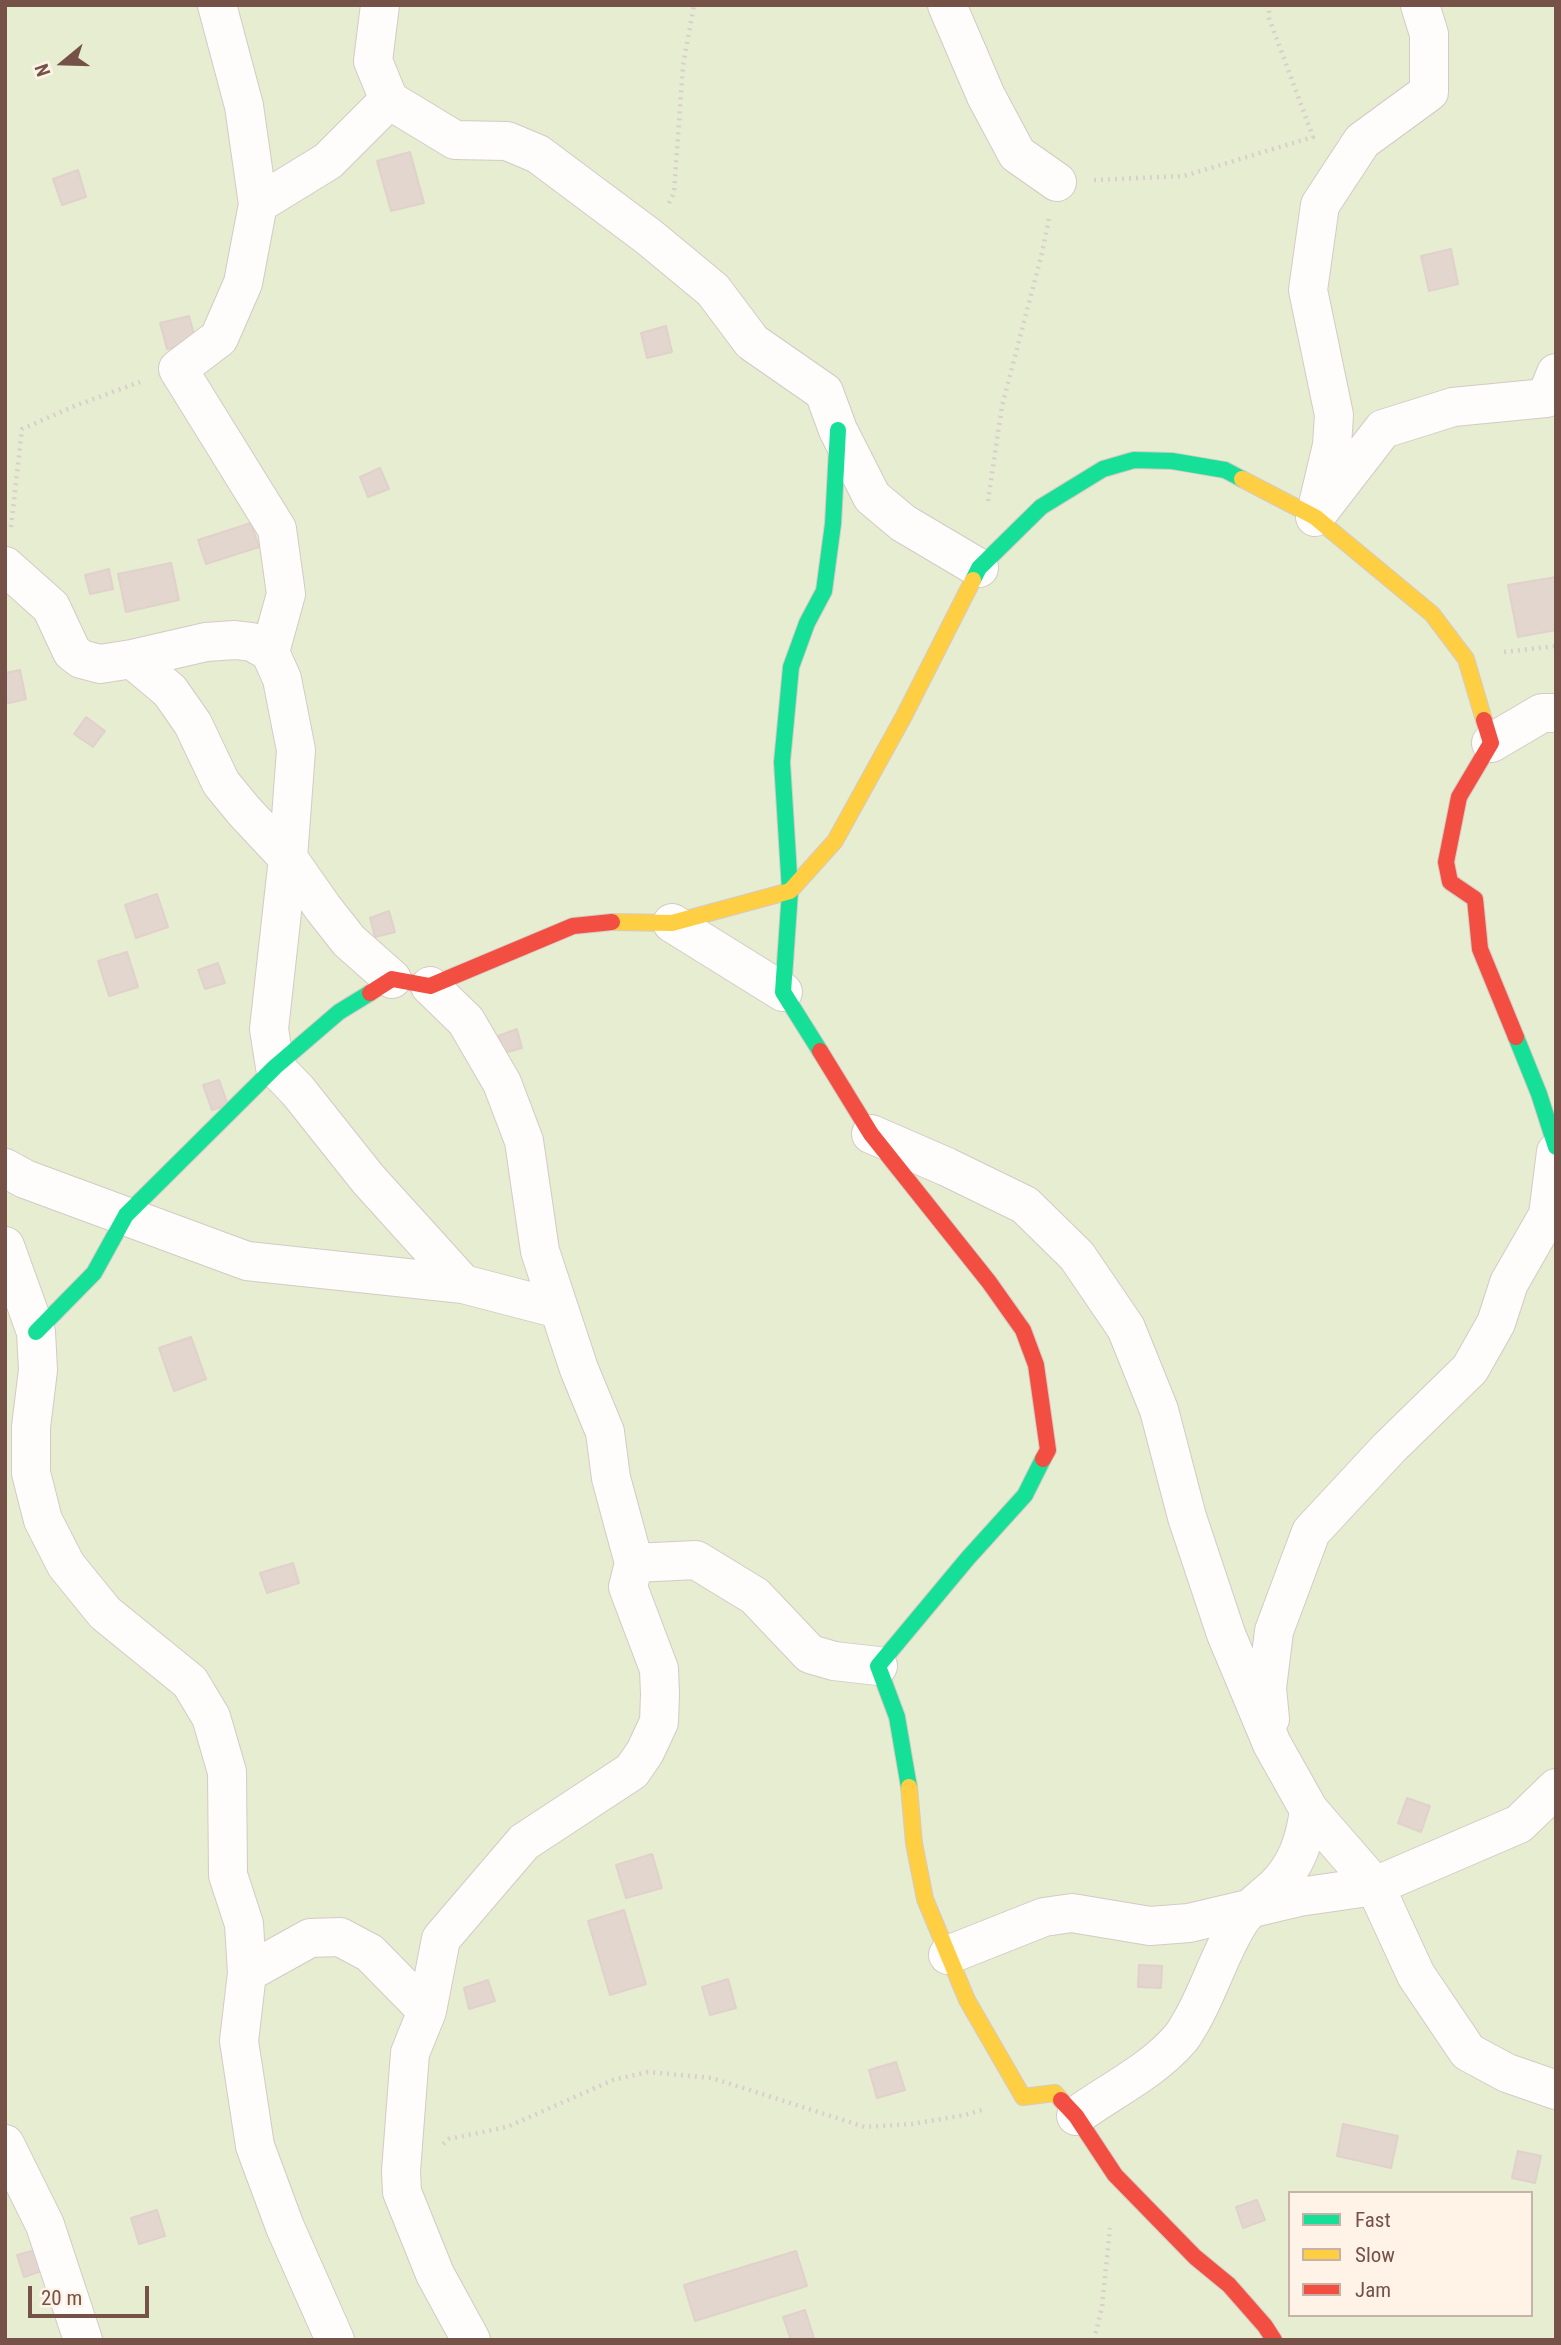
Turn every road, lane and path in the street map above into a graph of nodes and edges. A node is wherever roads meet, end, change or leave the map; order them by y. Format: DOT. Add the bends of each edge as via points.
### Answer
graph roads {
  1 [pos="217,5"];
  2 [pos="380,5"];
  3 [pos="694,5"];
  4 [pos="947,5"];
  5 [pos="1269,5"];
  6 [pos="1420,5"];
  7 [pos="389,100"];
  8 [pos="1056,182"];
  9 [pos="258,204"];
  10 [pos="649,237"];
  11 [pos="178,369"];
  12 [pos="1556,373"];
  13 [pos="838,430"];
  14 [pos="1315,517"];
  15 [pos="6,566"];
  16 [pos="979,568"];
  17 [pos="1556,646"];
  18 [pos="270,652"];
  19 [pos="132,659"];
  20 [pos="1465,659"];
  21 [pos="1556,713"];
  22 [pos="1491,743"];
  23 [pos="288,858"];
  24 [pos="790,891"];
  25 [pos="672,923"];
  26 [pos="392,979"];
  27 [pos="430,986"];
  28 [pos="783,992"];
  29 [pos="275,1067"];
  30 [pos="871,1134"];
  31 [pos="1556,1149"];
  32 [pos="5,1168"];
  33 [pos="126,1215"];
  34 [pos="7,1259"];
  35 [pos="463,1284"];
  36 [pos="559,1310"];
  37 [pos="36,1332"];
  38 [pos="634,1563"];
  39 [pos="878,1666"];
  40 [pos="1272,1744"];
  41 [pos="1556,1788"];
  42 [pos="1309,1810"];
  43 [pos="1374,1886"];
  44 [pos="1251,1908"];
  45 [pos="947,1955"];
  46 [pos="247,1973"];
  47 [pos="427,2011"];
  48 [pos="1556,2090"];
  49 [pos="1023,2097"];
  50 [pos="1076,2116"];
  51 [pos="5,2144"];
  52 [pos="401,2171"];
  53 [pos="1115,2175"];
  54 [pos="83,2340"];
  55 [pos="335,2340"];
  56 [pos="471,2340"];
  57 [pos="1094,2340"];
  58 [pos="1274,2340"];
  1 -- 9 [label="street" via="244,106"];
  2 -- 7 [label="street" via="373,61"];
  3 -- 10 [label="path" via="683,65 674,193"];
  4 -- 8 [label="street" via="1017,154"];
  5 -- 8 [label="path" via="1269,18 1313,137 1184,176"];
  6 -- 14 [label="street" via="1429,34 1429,92 1362,141 1320,205 1308,290 1334,415 1332,445"];
  7 -- 9 [label="street" via="328,161"];
  7 -- 10 [label="street" via="455,140 507,141 538,154"];
  8 -- 16 [label="path" via="1002,406"];
  9 -- 11 [label="street" via="243,283 219,338"];
  10 -- 13 [label="street" via="713,290 752,342 824,392"];
  11 -- 15 [label="path" via="22,429"];
  11 -- 18 [label="street" via="277,529 286,594"];
  12 -- 14 [label="street" via="1546,398 1453,407 1383,429"];
  13 -- 16 [label="street" via="872,498 903,523"];
  13 -- 24 [label="street" via="834,524 824,592 791,667 782,762"];
  14 -- 16 [label="street" via="1224,470 1134,460 1103,469 1041,507"];
  14 -- 20 [label="street" via="1432,614"];
  15 -- 19 [label="street" via="51,607 72,652 81,659 100,664"];
  16 -- 24 [label="street" via="835,841"];
  17 -- 20 [label="path"];
  18 -- 19 [label="street" via="252,642 235,640"];
  18 -- 23 [label="street" via="282,679 296,750"];
  19 -- 23 [label="street" via="170,691 193,724 221,783"];
  20 -- 22 [label="street"];
  21 -- 22 [label="street" via="1542,713"];
  22 -- 31 [label="street" via="1459,797 1446,862 1450,882 1475,899 1480,949 1539,1094"];
  23 -- 26 [label="street" via="349,941"];
  23 -- 29 [label="street" via="269,1029"];
  24 -- 25 [label="street"];
  24 -- 28 [label="street"];
  25 -- 27 [label="street" via="619,921 573,926"];
  25 -- 28 [label="street"];
  26 -- 27 [label="street"];
  26 -- 29 [label="street" via="339,1012"];
  27 -- 36 [label="street" via="466,1021 502,1083 524,1141 540,1251"];
  28 -- 30 [label="street"];
  29 -- 33 [label="street"];
  29 -- 35 [label="street"];
  30 -- 39 [label="street" via="1023,1330 1036,1365 1048,1450 1025,1495"];
  30 -- 40 [label="street" via="1025,1205 1077,1256 1126,1328 1159,1410 1187,1517 1226,1633"];
  31 -- 40 [label="street" via="1548,1215 1509,1283 1496,1323 1470,1369 1311,1532 1274,1631 1267,1688"];
  32 -- 33 [label="street"];
  33 -- 35 [label="street" via="247,1261"];
  33 -- 37 [label="street" via="93,1273"];
  34 -- 37 [label="street"];
  35 -- 36 [label="street"];
  36 -- 38 [label="street" via="605,1432 611,1478"];
  37 -- 46 [label="street" via="31,1473 43,1520 66,1565 105,1614 190,1682 211,1717 227,1772 228,1875 244,1924"];
  38 -- 39 [label="street" via="696,1560 755,1597 810,1654"];
  38 -- 47 [label="street" via="628,1587 659,1669 659,1723 632,1771 524,1842 441,1939"];
  39 -- 45 [label="street" via="897,1717 908,1770 914,1843 925,1899"];
  40 -- 42 [label="street"];
  41 -- 43 [label="street" via="1519,1824"];
  42 -- 43 [label="street"];
  42 -- 44 [label="street" via="1297,1859"];
  43 -- 44 [label="street"];
  43 -- 48 [label="street" via="1416,1975 1468,2052 1507,2073"];
  44 -- 45 [label="street" via="1189,1923 1150,1926 1072,1913 1044,1917"];
  44 -- 50 [label="street" via="1229,1940 1205,1998 1180,2039 1142,2073"];
  45 -- 49 [label="street" via="967,2000"];
  46 -- 47 [label="street" via="310,1938 340,1937 370,1953"];
  46 -- 55 [label="street" via="239,2041 255,2146"];
  47 -- 52 [label="street" via="410,2053"];
  49 -- 50 [label="street" via="1055,2093"];
  49 -- 52 [label="path" via="965,2115 865,2127 712,2078 648,2072 613,2080 507,2127 449,2140"];
  50 -- 53 [label="street"];
  51 -- 54 [label="street" via="45,2225"];
  52 -- 56 [label="street" via="402,2192 435,2274"];
  53 -- 57 [label="path" via="1102,2306"];
  53 -- 58 [label="street" via="1229,2285"];
}
